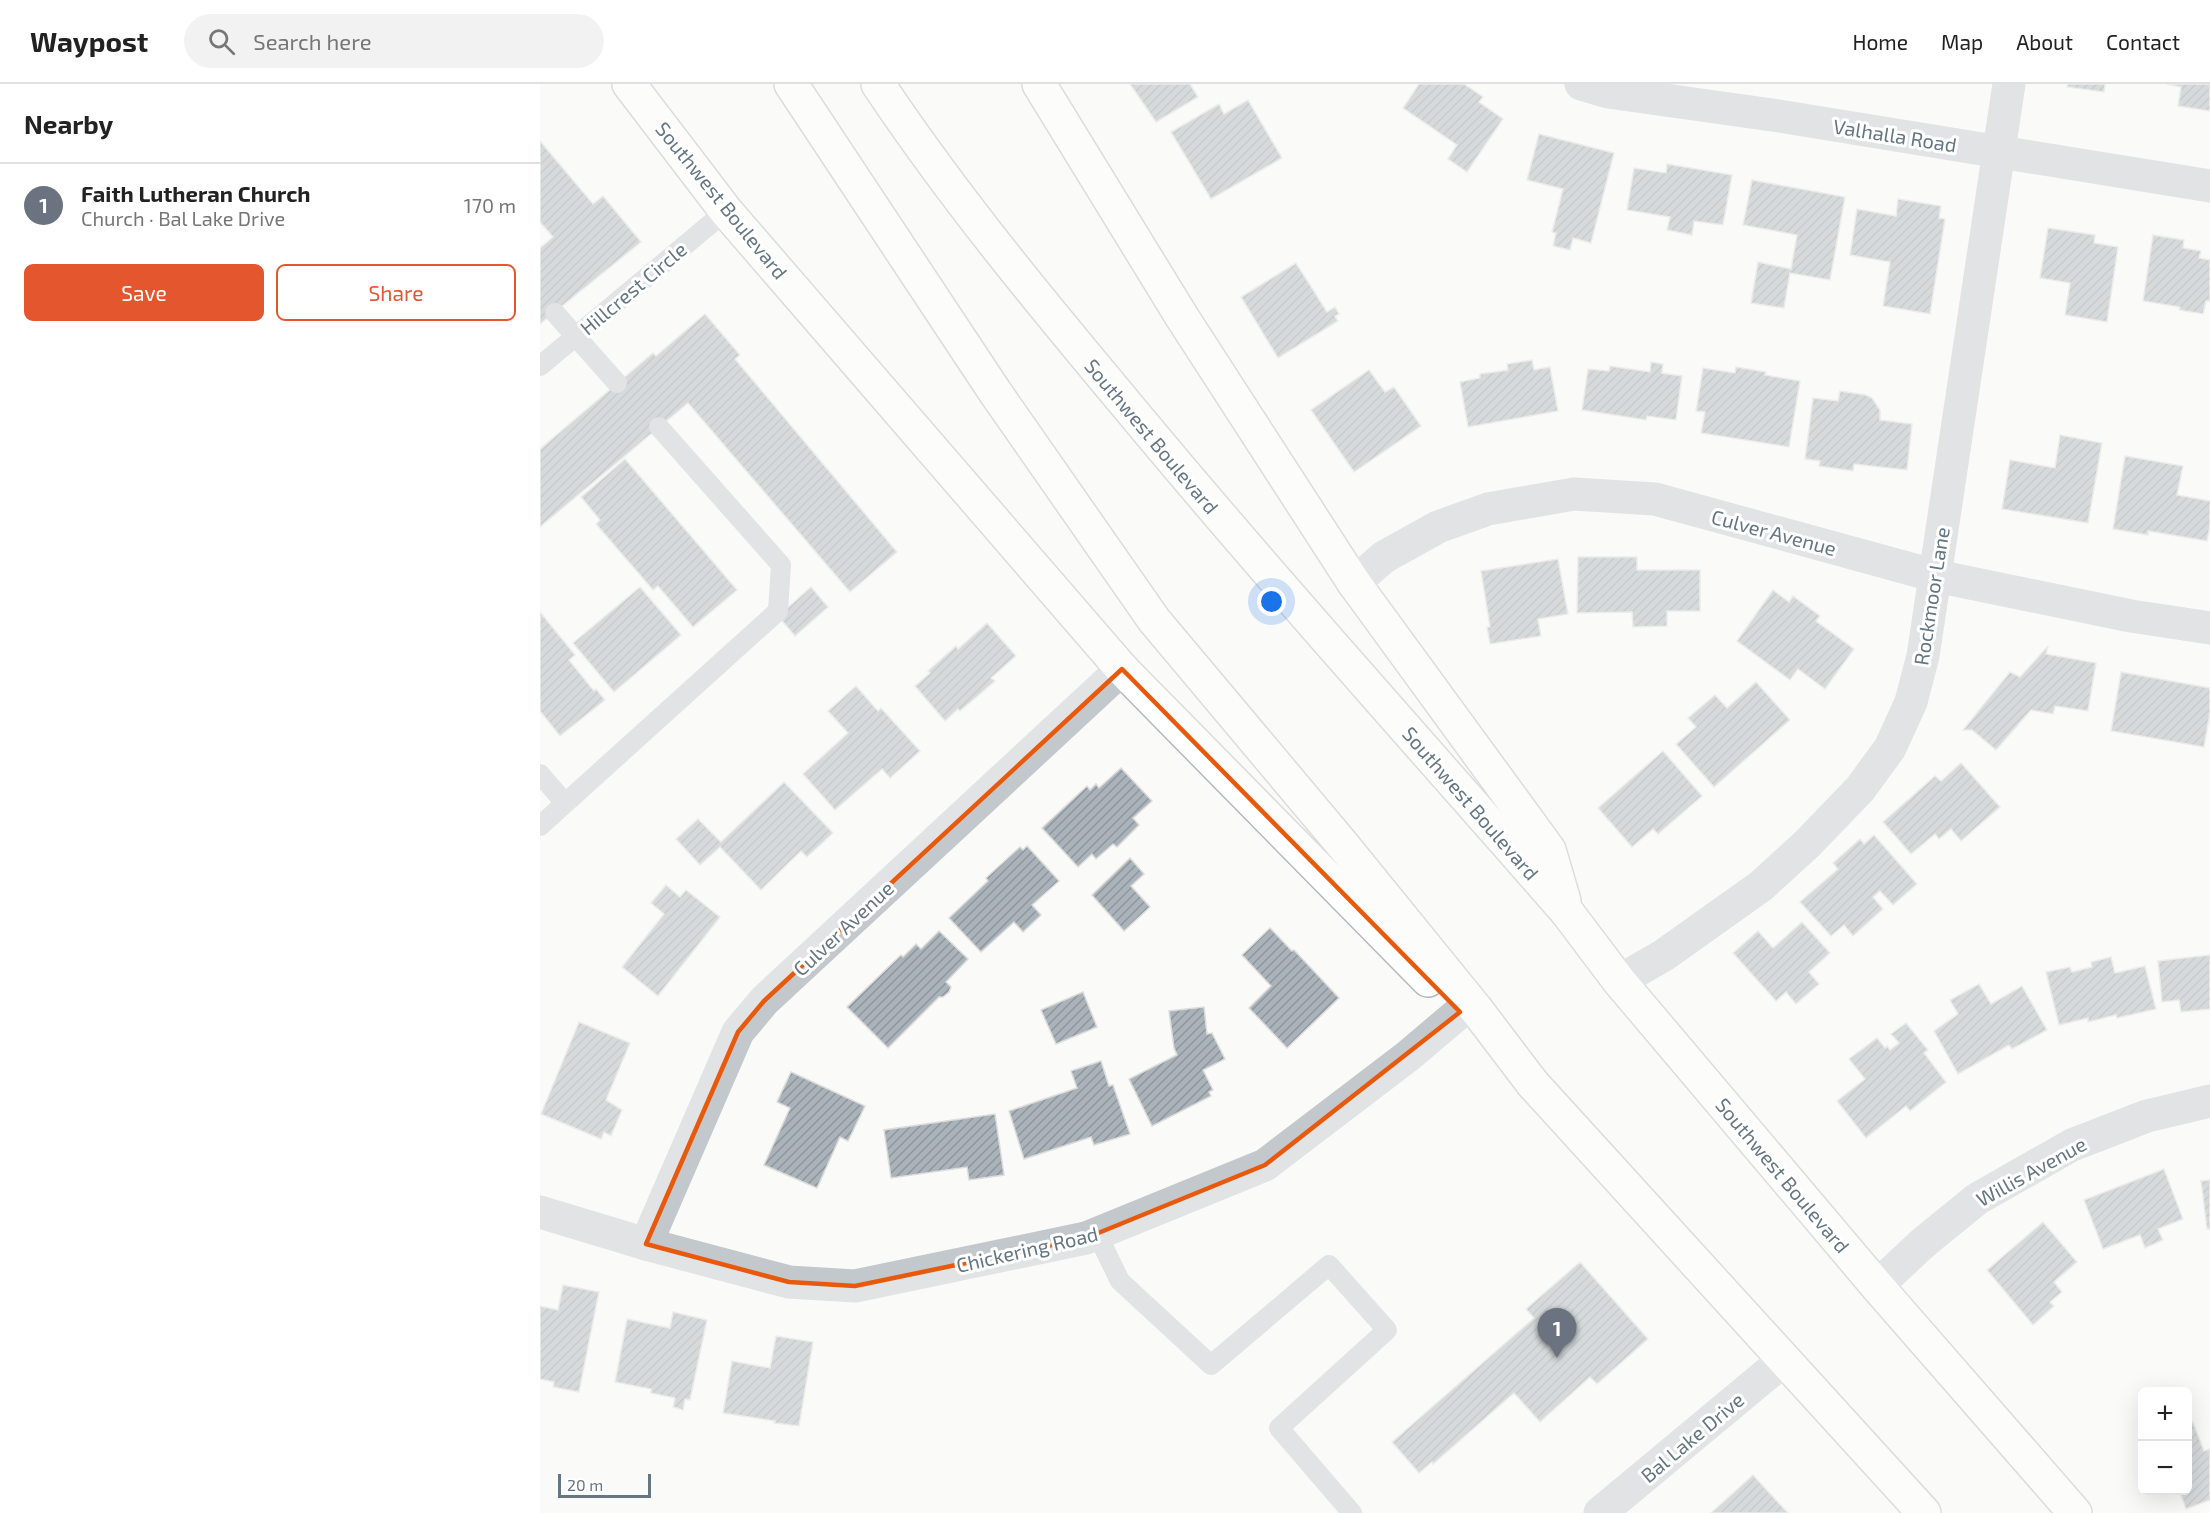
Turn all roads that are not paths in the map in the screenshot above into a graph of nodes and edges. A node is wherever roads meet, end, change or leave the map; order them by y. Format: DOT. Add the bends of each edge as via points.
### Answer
graph roads {
  1 [pos="629,84"];
  2 [pos="791,84"];
  3 [pos="878,84"];
  4 [pos="1039,84"];
  5 [pos="1581,84"];
  6 [pos="2009,84"];
  7 [pos="1999,152"];
  8 [pos="2210,186"];
  9 [pos="726,211"];
  10 [pos="555,313"];
  11 [pos="575,337"];
  12 [pos="540,366"];
  13 [pos="617,383"];
  14 [pos="659,427"];
  15 [pos="1936,576"];
  16 [pos="1354,583"];
  17 [pos="2210,628"];
  18 [pos="1122,669"];
  19 [pos="540,774"];
  20 [pos="565,803"];
  21 [pos="540,826"];
  22 [pos="1568,912"];
  23 [pos="1619,981"];
  24 [pos="1460,1012"];
  25 [pos="1533,1084"];
  26 [pos="2210,1101"];
  27 [pos="540,1212"];
  28 [pos="1097,1234"];
  29 [pos="646,1244"];
  30 [pos="1877,1286"];
  31 [pos="1784,1359"];
  32 [pos="1352,1513"];
  33 [pos="1600,1513"];
  34 [pos="1924,1513"];
  35 [pos="2074,1513"];
  1 -- 9 [label="main road, Southwest Boulevard"];
  2 -- 25 [label="main road" via="995,392 1154,620 1349,853"];
  3 -- 22 [label="main road, Southwest Boulevard" via="977,219 1105,380"];
  4 -- 16 [label="main road" via="1182,317"];
  5 -- 7 [label="street, Valhalla Road" via="1608,92"];
  6 -- 7 [label="street, Rockmoor Lane"];
  7 -- 8 [label="street, Valhalla Road"];
  7 -- 15 [label="street, Rockmoor Lane"];
  9 -- 11 [label="lane, Hillcrest Circle"];
  9 -- 18 [label="main road, Southwest Boulevard"];
  10 -- 11 [label="lane"];
  11 -- 12 [label="lane, Hillcrest Circle"];
  11 -- 13 [label="lane"];
  14 -- 20 [label="lane" via="781,564 778,611"];
  15 -- 16 [label="street, Culver Avenue" via="1654,499 1574,494 1488,509 1438,527 1384,557"];
  15 -- 17 [label="street, Culver Avenue"];
  15 -- 23 [label="street, Rockmoor Lane" via="1911,702 1890,748 1860,789 1761,886 1664,955"];
  16 -- 22 [label="main road" via="1549,850"];
  18 -- 24 [label="main road, Southwest Boulevard"];
  18 -- 29 [label="street, Culver Avenue" via="764,1001 738,1032"];
  19 -- 20 [label="lane"];
  20 -- 21 [label="lane"];
  22 -- 23 [label="main road, Southwest Boulevard"];
  23 -- 30 [label="main road, Southwest Boulevard"];
  24 -- 25 [label="main road, Southwest Boulevard"];
  24 -- 28 [label="street, Chickering Road" via="1265,1165"];
  25 -- 31 [label="main road"];
  26 -- 30 [label="street, Willis Avenue" via="2147,1116 2072,1145 1977,1199"];
  27 -- 29 [label="street, Chickering Road"];
  28 -- 29 [label="street, Chickering Road" via="855,1286 789,1282"];
  28 -- 32 [label="lane" via="1120,1281 1211,1365 1329,1266 1387,1330 1279,1428"];
  30 -- 35 [label="main road, Southwest Boulevard"];
  31 -- 33 [label="street, Bal Lake Drive"];
  31 -- 34 [label="main road"];
}
